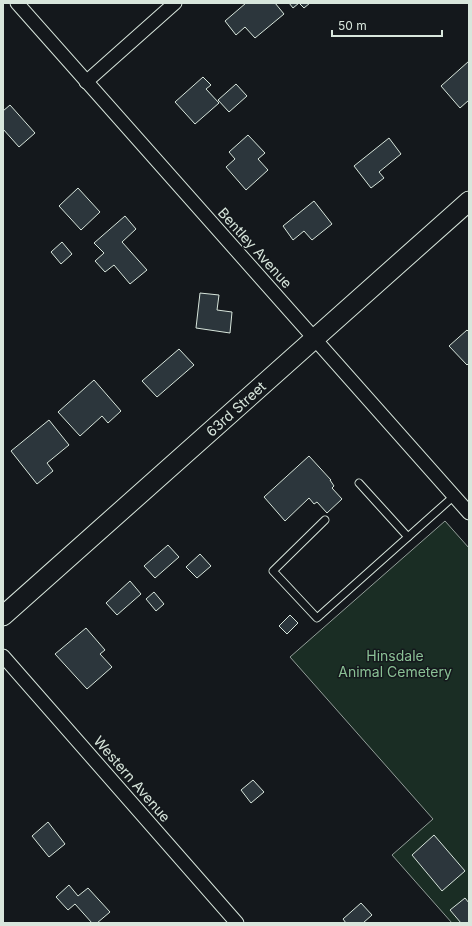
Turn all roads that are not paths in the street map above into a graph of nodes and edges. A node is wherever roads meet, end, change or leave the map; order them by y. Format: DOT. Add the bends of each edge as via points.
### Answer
graph roads {
  1 [pos="17,3"];
  2 [pos="175,3"];
  3 [pos="86,82"];
  4 [pos="469,202"];
  5 [pos="314,339"];
  6 [pos="359,483"];
  7 [pos="454,496"];
  8 [pos="469,513"];
  9 [pos="325,520"];
  10 [pos="408,537"];
  11 [pos="3,616"];
  12 [pos="3,656"];
  13 [pos="237,923"];
  1 -- 3 [label="street, Bentley Avenue"];
  2 -- 3 [label="street"];
  3 -- 5 [label="street, Bentley Avenue"];
  4 -- 5 [label="main road, 63rd Street"];
  5 -- 7 [label="street, Bentley Avenue"];
  5 -- 11 [label="main road, 63rd Street"];
  6 -- 10 [label="lane"];
  7 -- 8 [label="street, Bentley Avenue"];
  7 -- 10 [label="lane"];
  9 -- 10 [label="lane" via="273,571 317,618"];
  12 -- 13 [label="street, Western Avenue"];
}
